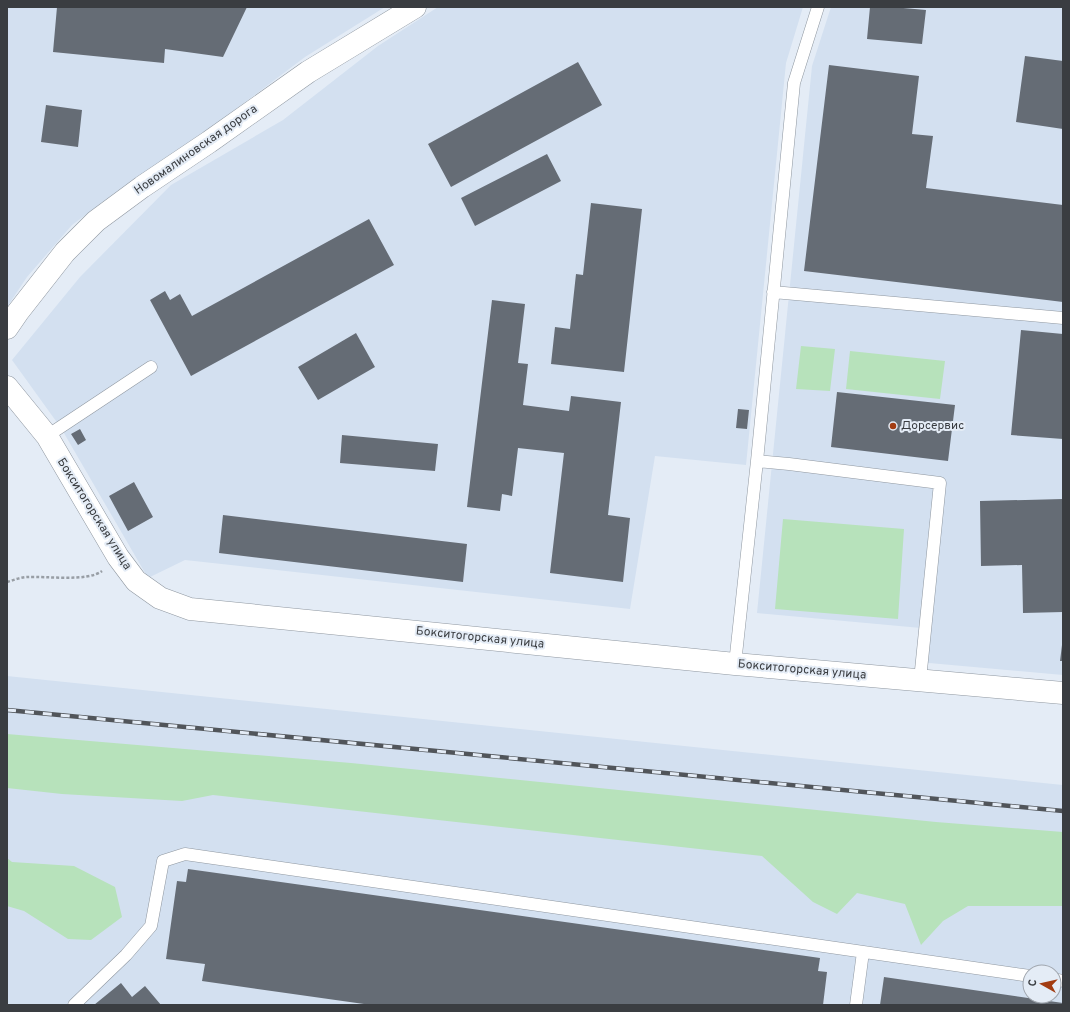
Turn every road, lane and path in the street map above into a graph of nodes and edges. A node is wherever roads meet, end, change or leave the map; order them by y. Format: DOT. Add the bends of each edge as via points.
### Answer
graph roads {
  1 [pos="415,7"];
  2 [pos="818,7"];
  3 [pos="773,292"];
  4 [pos="1063,318"];
  5 [pos="7,328"];
  6 [pos="151,367"];
  7 [pos="7,387"];
  8 [pos="47,436"];
  9 [pos="757,461"];
  10 [pos="118,557"];
  11 [pos="7,582"];
  12 [pos="735,664"];
  13 [pos="920,680"];
  14 [pos="1063,693"];
  15 [pos="863,952"];
  16 [pos="1022,975"];
  17 [pos="74,1005"];
  18 [pos="856,1005"];
  1 -- 5 [label="street, Новомалиновская дорога" via="308,72 96,221 65,252"];
  2 -- 3 [label="lane" via="794,82"];
  3 -- 4 [label="lane"];
  3 -- 9 [label="lane"];
  6 -- 8 [label="lane"];
  7 -- 8 [label="street, Бокситогорская улица"];
  8 -- 10 [label="street, Бокситогорская улица"];
  9 -- 12 [label="lane"];
  9 -- 13 [label="lane" via="940,483 919,642"];
  10 -- 11 [label="path" via="99,574 57,578 27,576"];
  10 -- 12 [label="street, Бокситогорская улица" via="136,581 160,598 190,609"];
  12 -- 13 [label="street, Бокситогорская улица"];
  13 -- 14 [label="street, Бокситогорская улица"];
  15 -- 16 [label="lane"];
  15 -- 17 [label="lane" via="185,854 163,861 151,926 126,955"];
  15 -- 18 [label="lane"];
}
